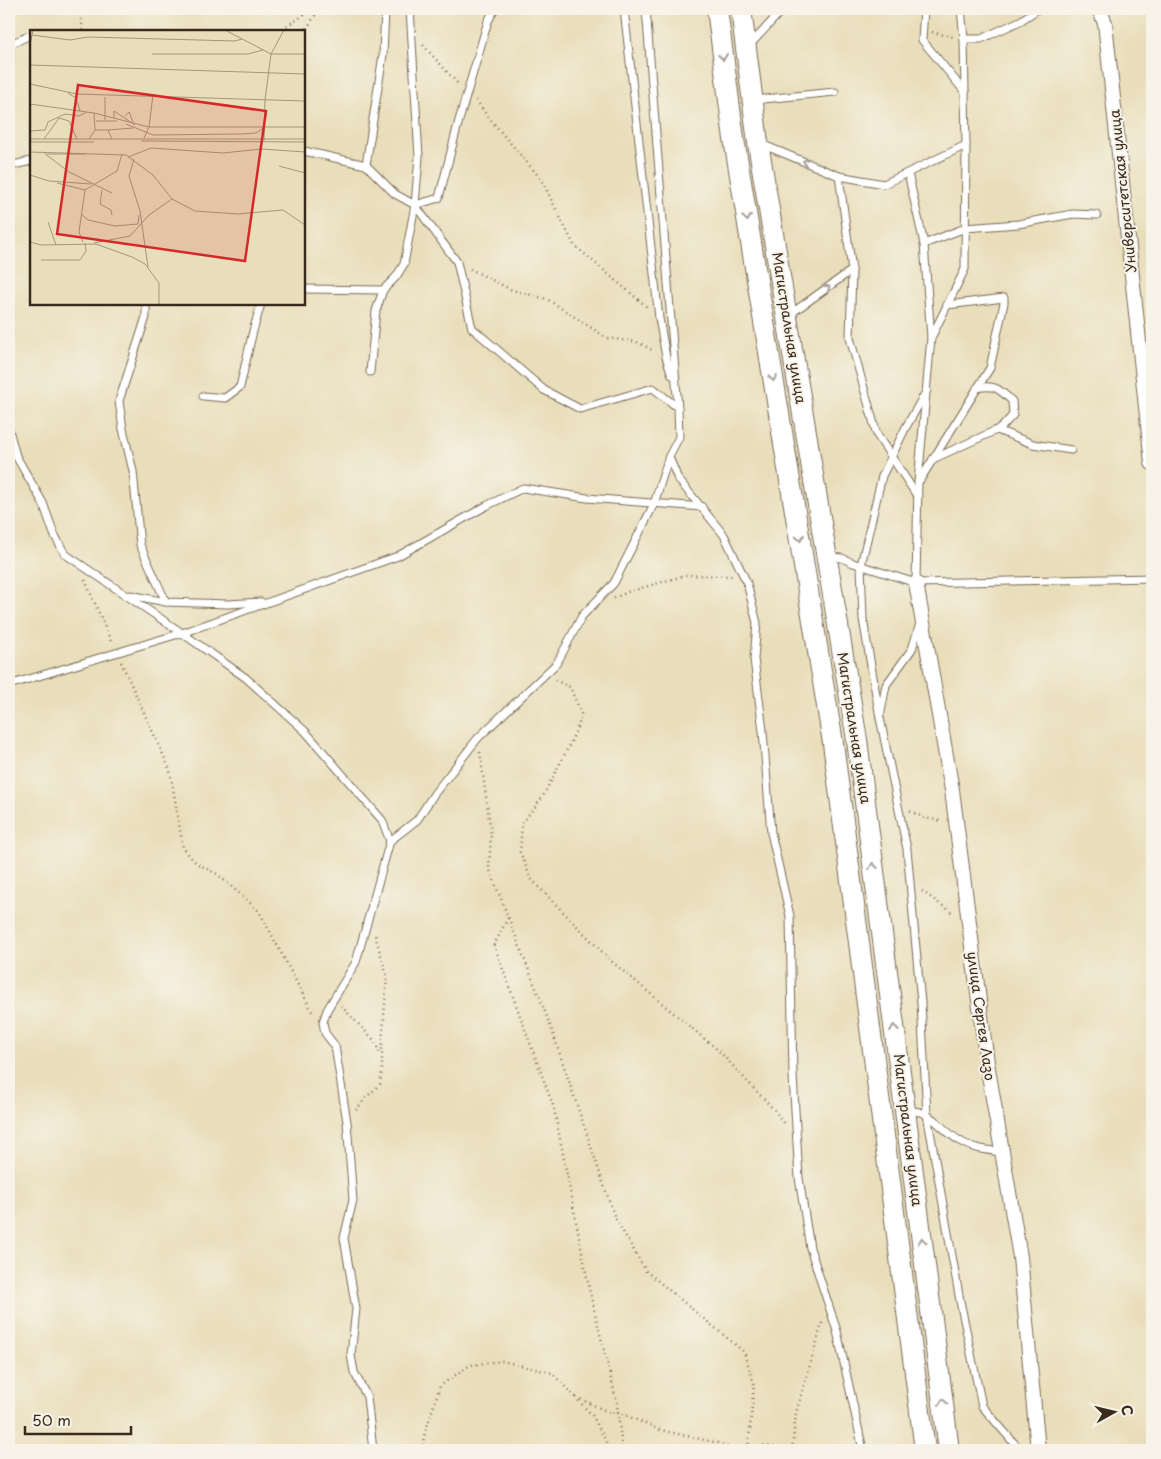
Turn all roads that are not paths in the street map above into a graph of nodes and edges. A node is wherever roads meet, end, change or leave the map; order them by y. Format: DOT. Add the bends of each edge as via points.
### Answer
graph roads {
  1 [pos="385,9"];
  2 [pos="410,9"];
  3 [pos="495,9"];
  4 [pos="624,9"];
  5 [pos="646,9"];
  6 [pos="716,9"];
  7 [pos="740,9"];
  8 [pos="783,9"];
  9 [pos="924,9"];
  10 [pos="961,9"];
  11 [pos="1038,9"];
  12 [pos="1099,9"];
  13 [pos="30,35"];
  14 [pos="964,39"];
  15 [pos="9,45"];
  16 [pos="746,49"];
  17 [pos="836,92"];
  18 [pos="965,92"];
  19 [pos="753,100"];
  20 [pos="758,143"];
  21 [pos="966,145"];
  22 [pos="305,151"];
  23 [pos="30,161"];
  24 [pos="366,165"];
  25 [pos="9,166"];
  26 [pos="908,173"];
  27 [pos="839,176"];
  28 [pos="415,205"];
  29 [pos="1097,215"];
  30 [pos="965,228"];
  31 [pos="924,244"];
  32 [pos="852,270"];
  33 [pos="305,289"];
  34 [pos="383,290"];
  35 [pos="146,305"];
  36 [pos="261,305"];
  37 [pos="947,306"];
  38 [pos="787,317"];
  39 [pos="931,338"];
  40 [pos="370,372"];
  41 [pos="676,383"];
  42 [pos="977,388"];
  43 [pos="927,390"];
  44 [pos="204,396"];
  45 [pos="678,408"];
  46 [pos="9,430"];
  47 [pos="997,430"];
  48 [pos="1071,450"];
  49 [pos="669,456"];
  50 [pos="892,457"];
  51 [pos="933,459"];
  52 [pos="1152,463"];
  53 [pos="918,482"];
  54 [pos="918,497"];
  55 [pos="654,504"];
  56 [pos="702,507"];
  57 [pos="827,557"];
  58 [pos="861,566"];
  59 [pos="1152,578"];
  60 [pos="916,583"];
  61 [pos="125,594"];
  62 [pos="166,602"];
  63 [pos="269,602"];
  64 [pos="922,618"];
  65 [pos="182,633"];
  66 [pos="9,685"];
  67 [pos="880,718"];
  68 [pos="390,841"];
  69 [pos="905,1111"];
  70 [pos="928,1114"];
  71 [pos="1002,1152"];
  72 [pos="373,1450"];
  73 [pos="863,1450"];
  74 [pos="925,1450"];
  75 [pos="950,1450"];
  76 [pos="1020,1450"];
  77 [pos="1038,1450"];
  1 -- 24 [label="lane" via="383,55"];
  2 -- 28 [label="lane" via="419,157"];
  3 -- 28 [label="lane" via="468,89 439,198"];
  4 -- 41 [label="lane" via="660,318 666,358"];
  5 -- 41 [label="lane"];
  6 -- 74 [label="main road, Магистральная улица, one-way" via="734,139 833,743"];
  7 -- 16 [label="main road, Магистральная улица"];
  8 -- 16 [label="lane"];
  9 -- 18 [label="lane" via="922,40"];
  10 -- 14 [label="lane"];
  11 -- 14 [label="lane" via="981,39"];
  12 -- 52 [label="street, Университетская улица" via="1105,23"];
  13 -- 15 [label="lane"];
  14 -- 18 [label="lane"];
  16 -- 19 [label="main road, Магистральная улица"];
  17 -- 19 [label="lane"];
  18 -- 21 [label="lane"];
  19 -- 20 [label="main road, Магистральная улица"];
  27 -- 20 [label="lane, one-way"];
  20 -- 38 [label="main road, Магистральная улица"];
  21 -- 26 [label="lane"];
  21 -- 30 [label="lane"];
  22 -- 24 [label="lane"];
  23 -- 25 [label="lane"];
  24 -- 28 [label="lane" via="395,194"];
  26 -- 27 [label="lane" via="884,184"];
  26 -- 31 [label="lane"];
  27 -- 32 [label="lane"];
  28 -- 34 [label="lane" via="404,264"];
  28 -- 45 [label="lane" via="457,262 472,328 544,390 580,409 654,388"];
  29 -- 30 [label="lane" via="1073,214 1018,224"];
  30 -- 31 [label="lane"];
  30 -- 37 [label="lane" via="965,269"];
  31 -- 39 [label="lane"];
  38 -- 32 [label="lane, one-way"];
  32 -- 50 [label="lane" via="850,338 876,435"];
  33 -- 34 [label="lane"];
  34 -- 40 [label="lane" via="376,311"];
  35 -- 62 [label="lane" via="146,317 119,400 133,471 140,545"];
  36 -- 44 [label="lane" via="240,387 225,398"];
  37 -- 39 [label="lane"];
  37 -- 42 [label="lane" via="1004,298 990,368"];
  38 -- 57 [label="main road, Магистральная улица"];
  39 -- 43 [label="lane"];
  41 -- 45 [label="lane"];
  42 -- 47 [label="lane" via="999,388 1012,401 1013,415"];
  42 -- 51 [label="lane"];
  43 -- 50 [label="lane"];
  43 -- 53 [label="lane"];
  45 -- 49 [label="lane" via="679,437"];
  46 -- 61 [label="lane" via="16,456 43,503 65,554"];
  47 -- 48 [label="lane" via="1033,444"];
  47 -- 51 [label="lane"];
  49 -- 55 [label="lane"];
  49 -- 56 [label="lane" via="678,479"];
  50 -- 54 [label="lane"];
  50 -- 58 [label="lane" via="882,476"];
  51 -- 53 [label="lane"];
  53 -- 54 [label="lane"];
  54 -- 60 [label="lane"];
  55 -- 56 [label="lane"];
  55 -- 63 [label="lane" via="523,488 398,556"];
  55 -- 68 [label="lane" via="614,583 582,616 557,663 478,738 417,820"];
  56 -- 73 [label="lane" via="724,535 744,576 757,623 754,659 764,730 771,833 790,916 799,1178 810,1248 837,1330"];
  57 -- 58 [label="lane" via="842,558"];
  69 -- 57 [label="main road, Магистральная улица, one-way" via="857,740"];
  58 -- 60 [label="lane"];
  58 -- 67 [label="lane" via="863,619"];
  59 -- 60 [label="lane"];
  60 -- 64 [label="street, улица Сергея Лазо"];
  61 -- 62 [label="lane"];
  61 -- 65 [label="lane"];
  62 -- 63 [label="lane"];
  63 -- 65 [label="lane"];
  64 -- 67 [label="lane" via="912,649 886,684"];
  64 -- 71 [label="street, улица Сергея Лазо" via="952,790 987,1063"];
  65 -- 66 [label="lane"];
  65 -- 68 [label="lane" via="246,678 305,731 382,820"];
  67 -- 70 [label="lane" via="907,849"];
  68 -- 72 [label="lane" via="356,962 333,998 323,1022 325,1033 335,1046 347,1122 353,1200 344,1238 356,1309 351,1355 354,1372 367,1397"];
  69 -- 70 [label="lane" via="917,1110"];
  75 -- 69 [label="main road, Магистральная улица, one-way"];
  70 -- 71 [label="lane" via="960,1142 982,1150"];
  70 -- 76 [label="lane" via="960,1301 982,1406"];
  71 -- 77 [label="street, улица Сергея Лазо" via="1020,1258"];
}
